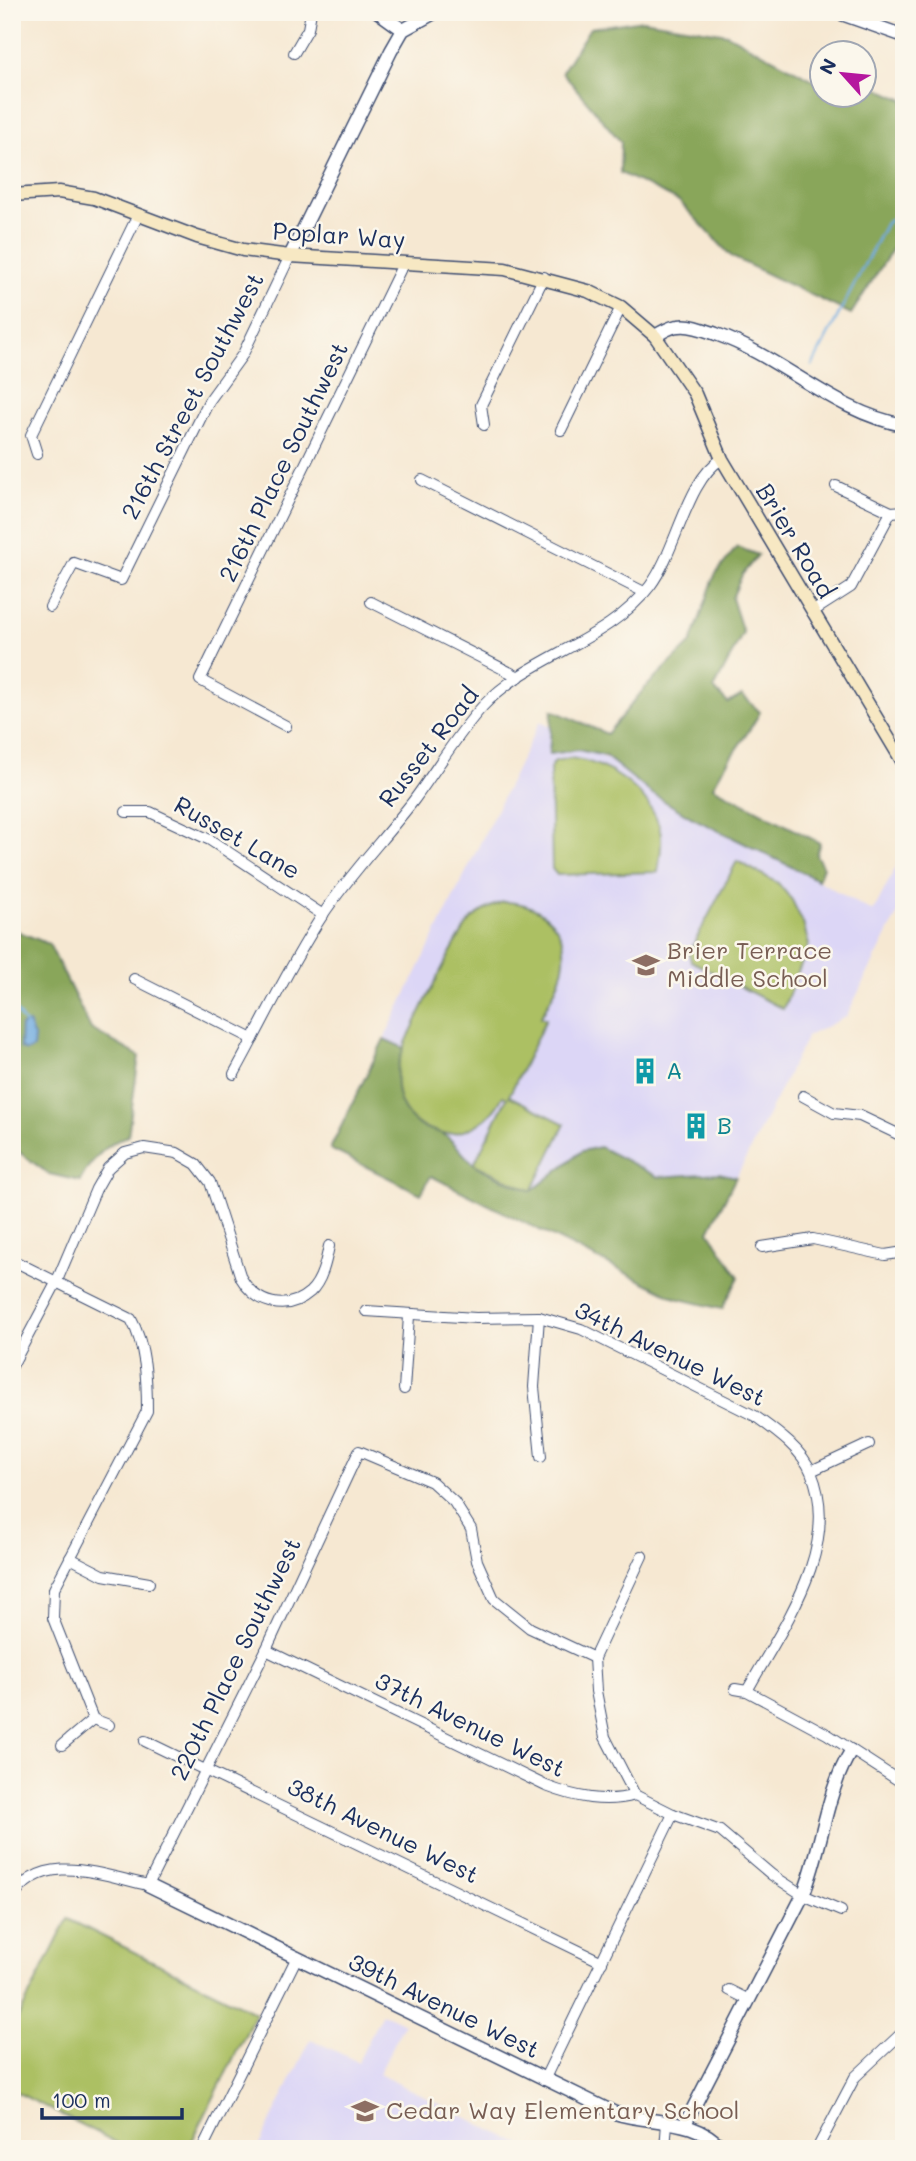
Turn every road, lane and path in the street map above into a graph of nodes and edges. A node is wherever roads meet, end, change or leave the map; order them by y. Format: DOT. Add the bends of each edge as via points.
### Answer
graph roads {
  1 [pos="311,12"];
  2 [pos="378,12"];
  3 [pos="436,12"];
  4 [pos="836,12"];
  5 [pos="403,30"];
  6 [pos="904,36"];
  7 [pos="294,53"];
  8 [pos="12,195"];
  9 [pos="138,215"];
  10 [pos="290,256"];
  11 [pos="404,262"];
  12 [pos="544,277"];
  13 [pos="621,307"];
  14 [pos="655,336"];
  15 [pos="484,425"];
  16 [pos="904,425"];
  17 [pos="561,430"];
  18 [pos="37,454"];
  19 [pos="722,459"];
  20 [pos="422,480"];
  21 [pos="836,486"];
  22 [pos="904,511"];
  23 [pos="891,512"];
  24 [pos="644,592"];
  25 [pos="371,602"];
  26 [pos="50,607"];
  27 [pos="812,612"];
  28 [pos="519,677"];
  29 [pos="286,726"];
  30 [pos="903,763"];
  31 [pos="126,812"];
  32 [pos="323,915"];
  33 [pos="134,979"];
  34 [pos="253,1039"];
  35 [pos="234,1074"];
  36 [pos="803,1096"];
  37 [pos="904,1137"];
  38 [pos="329,1246"];
  39 [pos="762,1247"];
  40 [pos="904,1252"];
  41 [pos="12,1260"];
  42 [pos="56,1283"];
  43 [pos="366,1311"];
  44 [pos="409,1316"];
  45 [pos="539,1317"];
  46 [pos="12,1366"];
  47 [pos="404,1389"];
  48 [pos="869,1444"];
  49 [pos="541,1457"];
  50 [pos="811,1471"];
  51 [pos="642,1556"];
  52 [pos="70,1558"];
  53 [pos="149,1583"];
  54 [pos="267,1650"];
  55 [pos="594,1658"];
  56 [pos="735,1689"];
  57 [pos="747,1691"];
  58 [pos="93,1718"];
  59 [pos="109,1725"];
  60 [pos="145,1741"];
  61 [pos="62,1745"];
  62 [pos="851,1751"];
  63 [pos="207,1768"];
  64 [pos="904,1784"];
  65 [pos="635,1795"];
  66 [pos="673,1814"];
  67 [pos="12,1872"];
  68 [pos="22,1883"];
  69 [pos="148,1885"];
  70 [pos="803,1895"];
  71 [pos="12,1900"];
  72 [pos="841,1911"];
  73 [pos="297,1957"];
  74 [pos="602,1962"];
  75 [pos="729,1990"];
  76 [pos="749,2000"];
  77 [pos="904,2031"];
  78 [pos="544,2080"];
  79 [pos="667,2123"];
  80 [pos="685,2124"];
  81 [pos="202,2149"];
  82 [pos="665,2149"];
  83 [pos="723,2149"];
  84 [pos="817,2149"];
  1 -- 7 [label="street" via="308,29"];
  2 -- 5 [label="street"];
  3 -- 5 [label="street"];
  4 -- 6 [label="street"];
  5 -- 10 [label="street, 216th Street Southwest" via="371,86"];
  8 -- 9 [label="main road, Poplar Way" via="76,194"];
  9 -- 10 [label="main road, Poplar Way" via="215,243"];
  9 -- 18 [label="street" via="31,435"];
  10 -- 11 [label="main road, Poplar Way"];
  10 -- 26 [label="street, 216th Street Southwest" via="243,354 209,401 121,579 74,563"];
  11 -- 12 [label="main road, Poplar Way" via="505,269"];
  11 -- 29 [label="street, 216th Place Southwest" via="200,680"];
  12 -- 13 [label="main road, Poplar Way"];
  12 -- 15 [label="street" via="481,405"];
  13 -- 14 [label="main road, Poplar Way"];
  13 -- 17 [label="street"];
  14 -- 16 [label="street" via="681,325 724,337 860,411"];
  14 -- 19 [label="main road, Brier Road" via="695,394"];
  19 -- 24 [label="street, Russet Road" via="698,482 672,549"];
  19 -- 27 [label="main road, Brier Road"];
  20 -- 24 [label="street"];
  21 -- 23 [label="street"];
  22 -- 23 [label="street"];
  23 -- 27 [label="street" via="852,587"];
  24 -- 28 [label="street, Russet Road" via="625,613"];
  25 -- 28 [label="street"];
  27 -- 30 [label="main road, Brier Road"];
  28 -- 32 [label="street, Russet Road" via="484,704"];
  31 -- 32 [label="street, Russet Lane" via="150,812 210,840"];
  32 -- 34 [label="street, Russet Road"];
  33 -- 34 [label="street"];
  34 -- 35 [label="street, Russet Road"];
  36 -- 37 [label="street" via="834,1114 860,1116"];
  38 -- 42 [label="street" via="324,1269 310,1292 284,1305 262,1301 249,1292 242,1278 210,1182 196,1164 177,1153 144,1148 125,1153 108,1168"];
  39 -- 40 [label="street" via="813,1239 885,1255"];
  41 -- 42 [label="street"];
  42 -- 46 [label="street"];
  42 -- 52 [label="street" via="131,1319 139,1334 147,1385 147,1411"];
  43 -- 44 [label="street, 34th Avenue West"];
  44 -- 45 [label="street, 34th Avenue West"];
  44 -- 47 [label="street"];
  45 -- 49 [label="street" via="534,1387"];
  45 -- 50 [label="street, 34th Avenue West" via="582,1329 755,1416 780,1434"];
  48 -- 50 [label="street"];
  50 -- 57 [label="street" via="820,1527 812,1564"];
  51 -- 55 [label="street"];
  52 -- 53 [label="street" via="103,1575"];
  52 -- 58 [label="street" via="54,1588 51,1605"];
  54 -- 55 [label="street, 220th Place Southwest" via="359,1451 432,1482 454,1502 471,1529 477,1561 494,1599 530,1628"];
  54 -- 63 [label="street, 220th Place Southwest"];
  54 -- 65 [label="street, 37th Avenue West" via="546,1786 601,1800"];
  55 -- 65 [label="street" via="605,1737"];
  56 -- 57 [label="street"];
  57 -- 62 [label="street"];
  58 -- 59 [label="street"];
  58 -- 61 [label="street"];
  60 -- 63 [label="street, 38th Avenue West"];
  62 -- 64 [label="street"];
  62 -- 70 [label="street" via="837,1774"];
  63 -- 69 [label="street, 220th Place Southwest"];
  63 -- 74 [label="street, 38th Avenue West"];
  65 -- 66 [label="street"];
  66 -- 70 [label="street" via="720,1831"];
  66 -- 74 [label="street"];
  67 -- 68 [label="street"];
  68 -- 69 [label="street" via="38,1873 59,1869"];
  68 -- 71 [label="street"];
  69 -- 73 [label="street, 39th Avenue West"];
  70 -- 72 [label="street"];
  70 -- 76 [label="street"];
  73 -- 78 [label="street, 39th Avenue West"];
  73 -- 81 [label="street"];
  74 -- 78 [label="street"];
  75 -- 76 [label="street"];
  76 -- 80 [label="street"];
  77 -- 84 [label="street" via="855,2077"];
  78 -- 79 [label="street, 39th Avenue West" via="615,2113"];
  79 -- 80 [label="street, 39th Avenue West"];
  79 -- 82 [label="street"];
  80 -- 83 [label="street, 39th Avenue West"];
}
